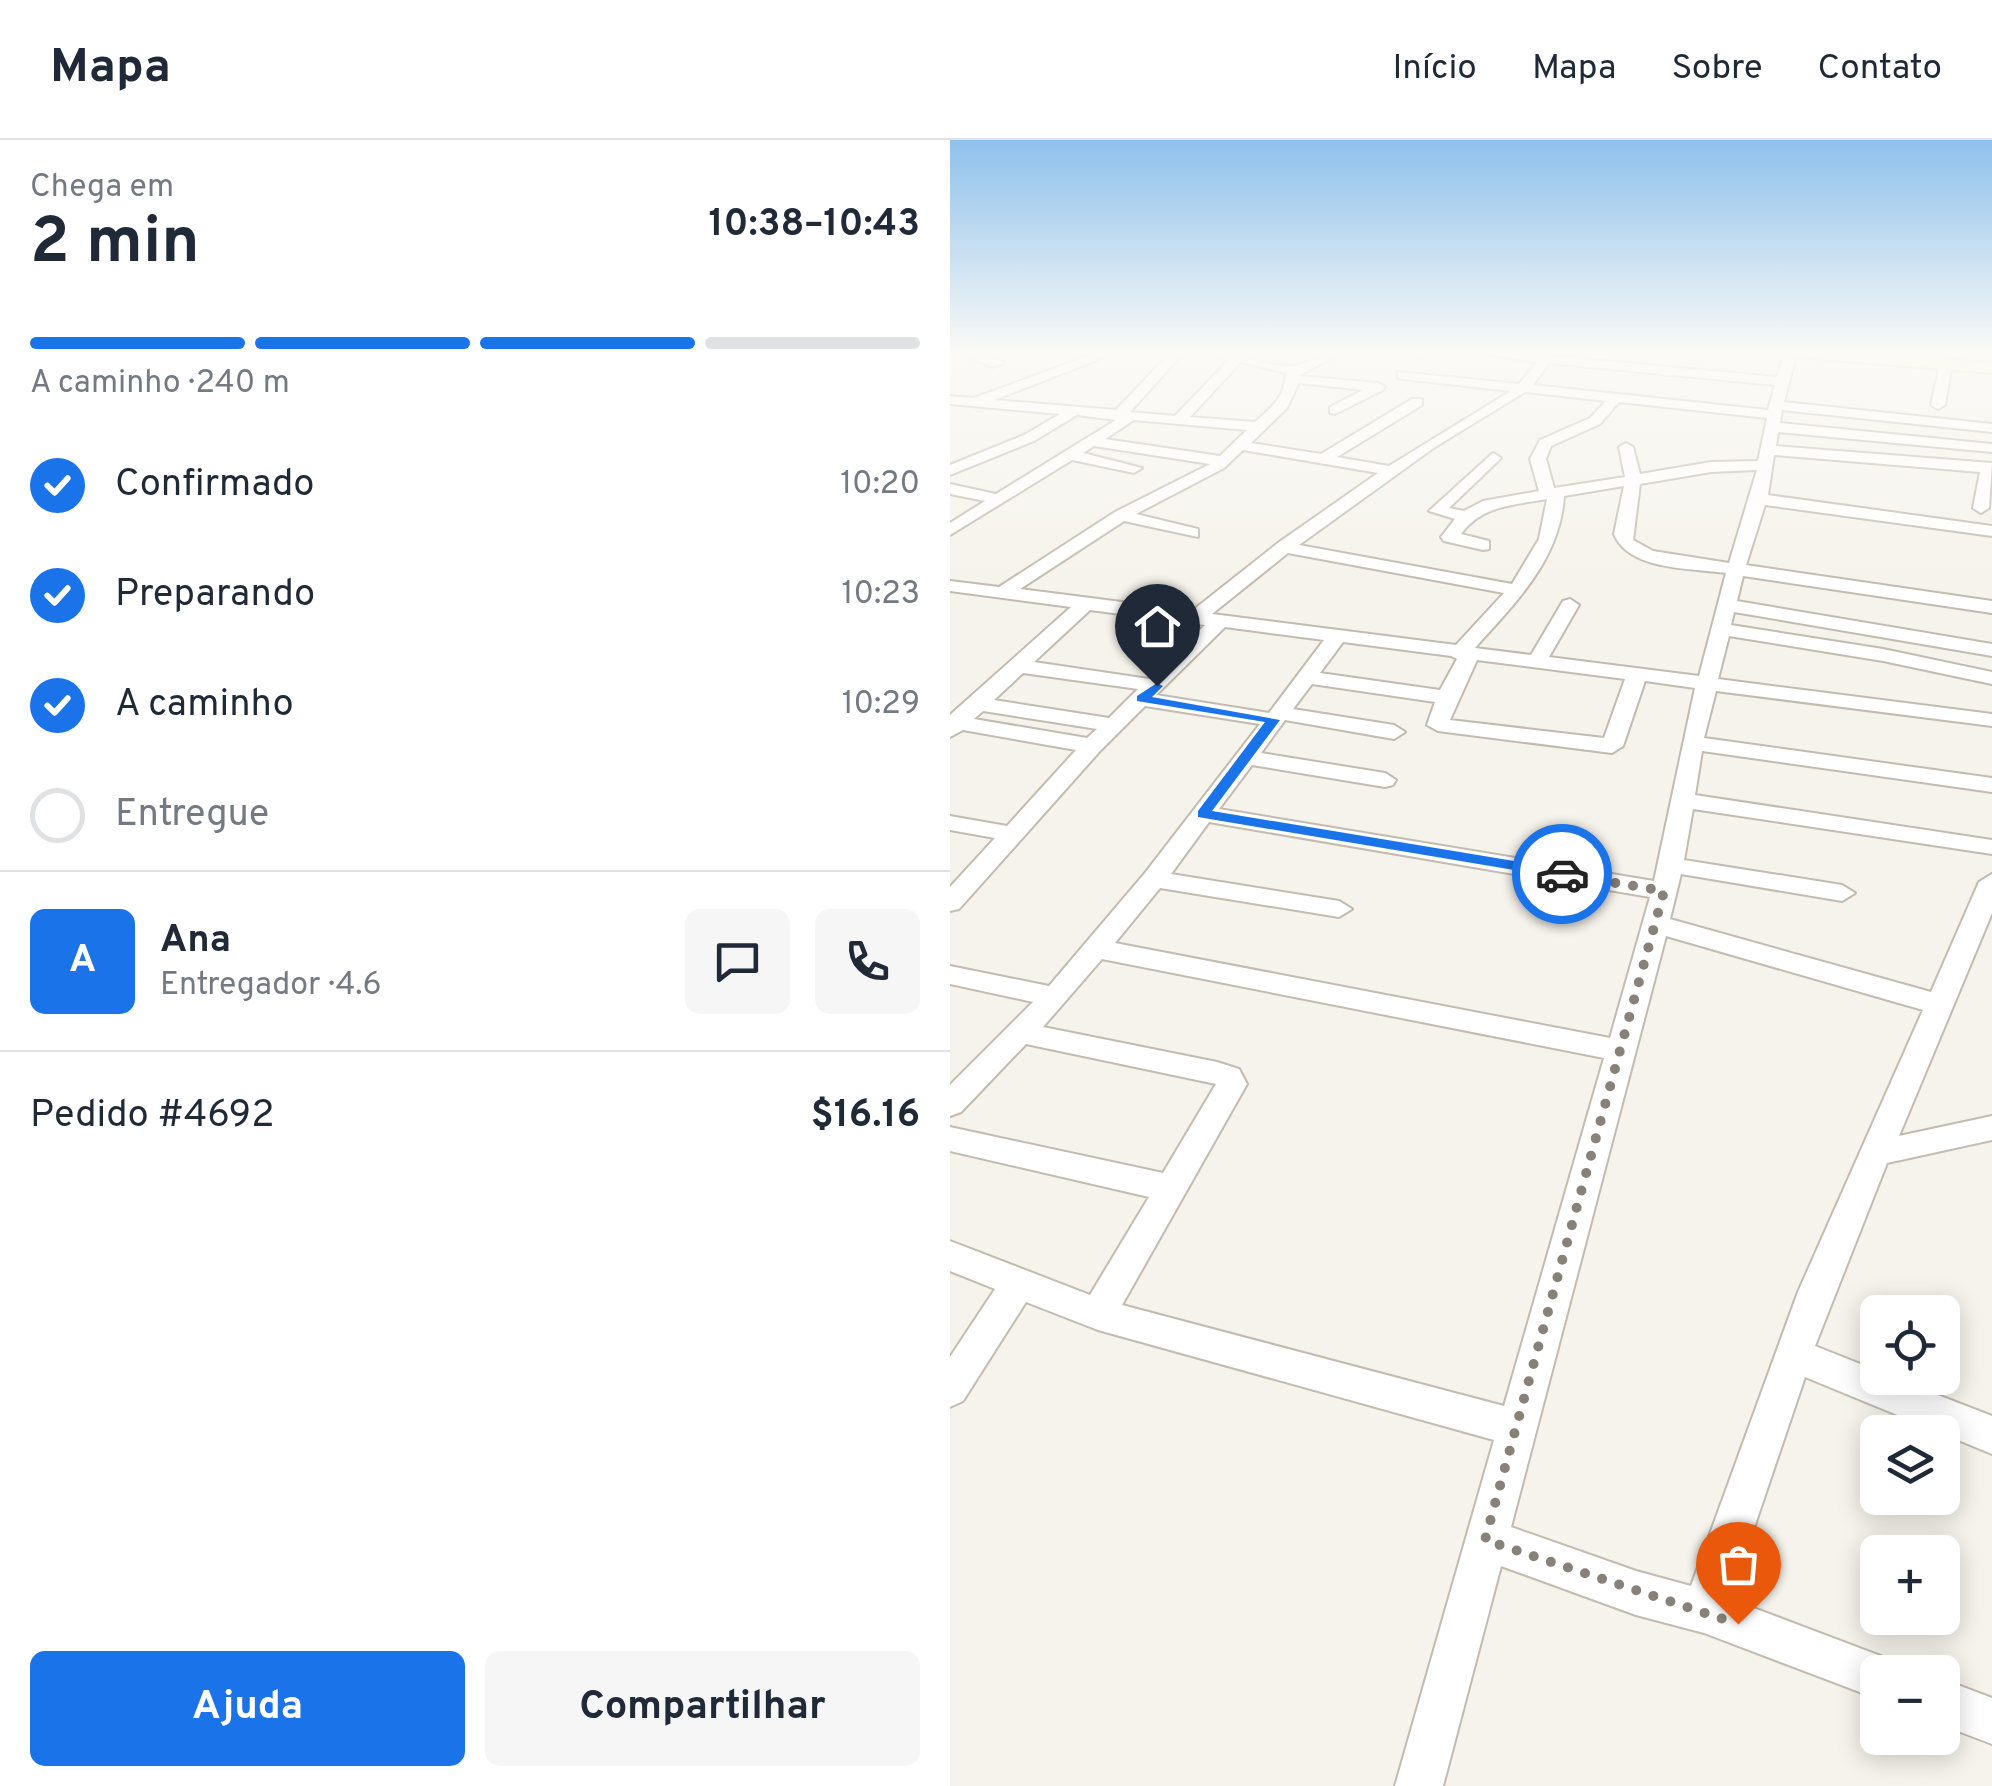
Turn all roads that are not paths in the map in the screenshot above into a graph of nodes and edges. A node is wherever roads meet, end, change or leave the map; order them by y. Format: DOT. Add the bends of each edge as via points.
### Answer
graph roads {
  1 [pos="1045,429"];
  2 [pos="1108,429"];
  3 [pos="1255,429"];
  4 [pos="1373,429"];
  5 [pos="1456,429"];
  6 [pos="1578,429"];
  7 [pos="1760,429"];
  8 [pos="1773,429"];
  9 [pos="1825,429"];
  10 [pos="1858,429"];
  11 [pos="1092,441"];
  12 [pos="1237,445"];
  13 [pos="1626,447"];
  14 [pos="1992,448"];
  15 [pos="1069,454"];
  16 [pos="1493,458"];
  17 [pos="1322,460"];
  18 [pos="1221,462"];
  19 [pos="1134,468"];
  20 [pos="1990,468"];
  21 [pos="950,470"];
  22 [pos="1394,470"];
  23 [pos="1633,479"];
  24 [pos="950,489"];
  25 [pos="1552,493"];
  26 [pos="997,499"];
  27 [pos="1759,500"];
  28 [pos="1982,508"];
  29 [pos="1122,515"];
  30 [pos="1466,516"];
  31 [pos="950,530"];
  32 [pos="1992,530"];
  33 [pos="1192,533"];
  34 [pos="1482,545"];
  35 [pos="1284,546"];
  36 [pos="1736,568"];
  37 [pos="951,588"];
  38 [pos="1516,590"];
  39 [pos="1001,594"];
  40 [pos="1086,604"];
  41 [pos="1570,605"];
  42 [pos="1992,607"];
  43 [pos="1725,617"];
  44 [pos="1208,620"];
  45 [pos="1336,638"];
  46 [pos="1992,650"];
  47 [pos="1464,655"];
  48 [pos="1535,664"];
  49 [pos="1019,666"];
  50 [pos="1307,677"];
  51 [pos="1636,677"];
  52 [pos="1992,678"];
  53 [pos="1706,685"];
  54 [pos="1149,692"];
  55 [pos="1447,697"];
  56 [pos="978,704"];
  57 [pos="1277,716"];
  58 [pos="1992,720"];
  59 [pos="953,724"];
  60 [pos="1114,725"];
  61 [pos="1394,732"];
  62 [pos="1692,743"];
  63 [pos="1092,746"];
  64 [pos="1246,757"];
  65 [pos="1385,780"];
  66 [pos="1992,785"];
  67 [pos="1681,800"];
  68 [pos="1203,814"];
  69 [pos="950,822"];
  70 [pos="1013,834"];
  71 [pos="1992,846"];
  72 [pos="1154,878"];
  73 [pos="1667,878"];
  74 [pos="1992,882"];
  75 [pos="1842,893"];
  76 [pos="954,894"];
  77 [pos="1340,909"];
  78 [pos="1656,924"];
  79 [pos="1093,948"];
  80 [pos="950,976"];
  81 [pos="1055,997"];
  82 [pos="1941,1005"];
  83 [pos="1022,1033"];
  84 [pos="1621,1052"];
  85 [pos="950,1104"];
  86 [pos="1992,1128"];
  87 [pos="950,1139"];
  88 [pos="1878,1153"];
  89 [pos="1173,1189"];
  90 [pos="950,1256"];
  91 [pos="1019,1283"];
  92 [pos="1098,1314"];
  93 [pos="1792,1354"];
  94 [pos="950,1388"];
  95 [pos="1516,1428"];
  96 [pos="1992,1435"];
  97 [pos="1485,1540"];
  98 [pos="1704,1611"];
  99 [pos="1860,1671"];
  100 [pos="1960,1709"];
  101 [pos="1992,1721"];
  102 [pos="1419,1786"];
  1 -- 21 [label="street"];
  2 -- 11 [label="street"];
  3 -- 12 [label="street"];
  4 -- 17 [label="street"];
  5 -- 22 [label="street"];
  6 -- 25 [label="street" via="1545,442 1538,459"];
  7 -- 23 [label="street" via="1712,467"];
  8 -- 27 [label="street"];
  9 -- 20 [label="street"];
  10 -- 14 [label="street"];
  11 -- 15 [label="street"];
  11 -- 18 [label="street"];
  12 -- 17 [label="street"];
  12 -- 18 [label="street"];
  13 -- 23 [label="street"];
  15 -- 19 [label="street"];
  15 -- 26 [label="street"];
  16 -- 30 [label="street" via="1437,511"];
  17 -- 22 [label="street"];
  18 -- 29 [label="street"];
  20 -- 28 [label="street"];
  22 -- 35 [label="street"];
  23 -- 25 [label="street"];
  23 -- 36 [label="street" via="1622,534 1634,550"];
  24 -- 26 [label="street"];
  25 -- 30 [label="street" via="1489,504"];
  25 -- 38 [label="street" via="1554,519 1535,566"];
  26 -- 31 [label="street"];
  27 -- 32 [label="street"];
  27 -- 36 [label="street"];
  29 -- 33 [label="street"];
  29 -- 39 [label="street"];
  30 -- 34 [label="street" via="1450,539"];
  35 -- 38 [label="street"];
  35 -- 44 [label="street"];
  36 -- 42 [label="street"];
  36 -- 43 [label="street"];
  37 -- 39 [label="street"];
  38 -- 47 [label="street"];
  39 -- 40 [label="street"];
  40 -- 44 [label="street"];
  40 -- 49 [label="street"];
  41 -- 48 [label="street"];
  43 -- 46 [label="street"];
  43 -- 52 [label="street"];
  43 -- 53 [label="street"];
  44 -- 45 [label="street"];
  44 -- 54 [label="street"];
  45 -- 47 [label="street"];
  45 -- 50 [label="street"];
  47 -- 48 [label="street"];
  47 -- 55 [label="street"];
  48 -- 51 [label="street"];
  49 -- 54 [label="street"];
  49 -- 56 [label="street"];
  50 -- 55 [label="street"];
  50 -- 57 [label="street"];
  51 -- 53 [label="street"];
  51 -- 55 [label="street" via="1609,747 1438,724"];
  53 -- 58 [label="street"];
  53 -- 62 [label="street"];
  54 -- 57 [label="street"];
  54 -- 60 [label="street"];
  56 -- 59 [label="street"];
  56 -- 60 [label="street"];
  57 -- 61 [label="street"];
  57 -- 64 [label="street"];
  59 -- 63 [label="street"];
  60 -- 63 [label="street"];
  62 -- 66 [label="street"];
  62 -- 67 [label="street"];
  63 -- 70 [label="street"];
  64 -- 65 [label="street"];
  64 -- 68 [label="street"];
  67 -- 71 [label="street"];
  67 -- 73 [label="street"];
  68 -- 72 [label="street"];
  68 -- 73 [label="street"];
  69 -- 70 [label="street"];
  70 -- 76 [label="street"];
  72 -- 77 [label="street"];
  72 -- 79 [label="street"];
  73 -- 75 [label="street"];
  73 -- 78 [label="street"];
  74 -- 82 [label="street"];
  78 -- 82 [label="street"];
  78 -- 84 [label="street"];
  79 -- 81 [label="street"];
  79 -- 84 [label="street"];
  80 -- 81 [label="street"];
  81 -- 83 [label="street"];
  82 -- 88 [label="street"];
  83 -- 85 [label="street"];
  83 -- 89 [label="street" via="1228,1076 1232,1084"];
  84 -- 95 [label="street"];
  86 -- 88 [label="street"];
  87 -- 89 [label="street"];
  88 -- 93 [label="street"];
  89 -- 92 [label="street"];
  90 -- 91 [label="street"];
  91 -- 92 [label="street"];
  91 -- 94 [label="street"];
  92 -- 95 [label="street"];
  93 -- 96 [label="street"];
  93 -- 98 [label="street"];
  95 -- 97 [label="street"];
  97 -- 98 [label="street"];
  97 -- 102 [label="street"];
  98 -- 99 [label="street"];
  100 -- 101 [label="street"];
}
